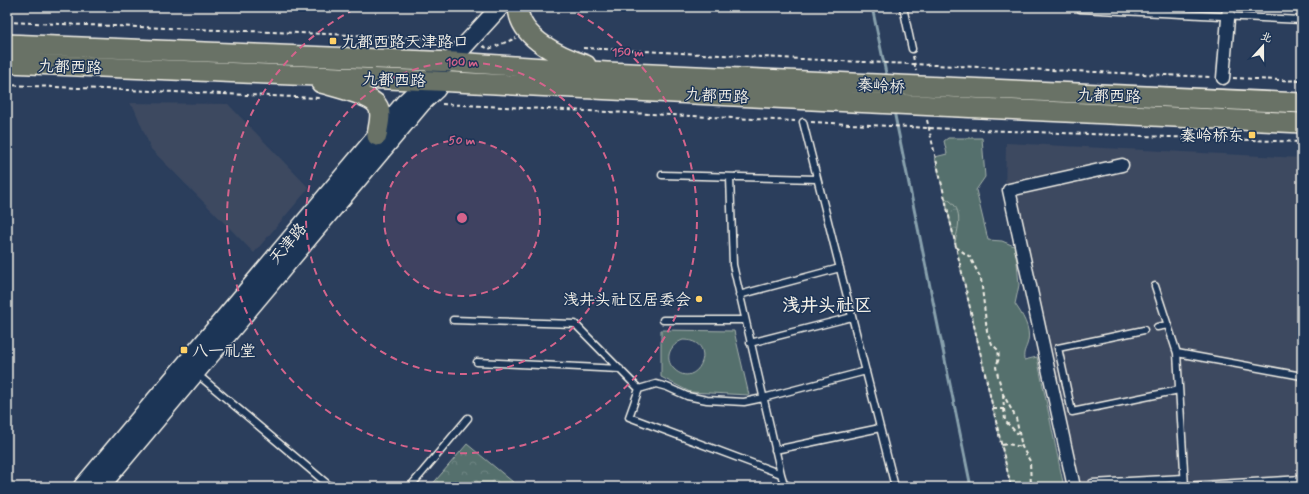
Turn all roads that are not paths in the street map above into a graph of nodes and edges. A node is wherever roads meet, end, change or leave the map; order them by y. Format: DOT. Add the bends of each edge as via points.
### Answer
graph roads {
  1 [pos="500,7"];
  2 [pos="517,7"];
  3 [pos="903,7"];
  4 [pos="1080,8"];
  5 [pos="1229,12"];
  6 [pos="1302,20"];
  7 [pos="474,43"];
  8 [pos="7,44"];
  9 [pos="912,49"];
  10 [pos="456,62"];
  11 [pos="7,63"];
  12 [pos="607,72"];
  13 [pos="295,75"];
  14 [pos="1223,78"];
  15 [pos="437,81"];
  16 [pos="847,83"];
  17 [pos="918,87"];
  18 [pos="852,102"];
  19 [pos="1302,103"];
  20 [pos="921,106"];
  21 [pos="803,122"];
  22 [pos="1302,123"];
  23 [pos="377,136"];
  24 [pos="1122,165"];
  25 [pos="662,174"];
  26 [pos="730,177"];
  27 [pos="817,179"];
  28 [pos="840,268"];
  29 [pos="1155,286"];
  30 [pos="740,295"];
  31 [pos="852,317"];
  32 [pos="453,320"];
  33 [pos="664,320"];
  34 [pos="745,320"];
  35 [pos="1168,325"];
  36 [pos="1157,327"];
  37 [pos="1144,330"];
  38 [pos="750,343"];
  39 [pos="1177,353"];
  40 [pos="477,362"];
  41 [pos="190,368"];
  42 [pos="620,369"];
  43 [pos="866,371"];
  44 [pos="1302,376"];
  45 [pos="639,389"];
  46 [pos="1179,390"];
  47 [pos="763,398"];
  48 [pos="468,418"];
  49 [pos="880,428"];
  50 [pos="775,450"];
  51 [pos="781,474"];
  52 [pos="1184,478"];
  53 [pos="1302,479"];
  54 [pos="1092,483"];
  55 [pos="82,487"];
  56 [pos="100,487"];
  57 [pos="331,487"];
  58 [pos="410,487"];
  59 [pos="792,487"];
  60 [pos="895,487"];
  61 [pos="1074,487"];
  62 [pos="1184,487"];
  1 -- 7 [label="main road, 天津路"];
  2 -- 7 [label="main road, 天津路"];
  2 -- 12 [label="main road" via="524,25 536,41 565,58"];
  3 -- 9 [label="lane"];
  4 -- 5 [label="lane"];
  5 -- 6 [label="lane"];
  5 -- 14 [label="street"];
  7 -- 10 [label="main road, 天津路"];
  8 -- 10 [label="main road, 九都西路"];
  10 -- 12 [label="main road, 九都西路"];
  10 -- 15 [label="main road, 天津路"];
  11 -- 13 [label="main road, 九都西路"];
  12 -- 16 [label="main road, 九都西路"];
  13 -- 15 [label="main road, 九都西路"];
  13 -- 23 [label="main road" via="365,96 377,105 380,116"];
  15 -- 18 [label="main road, 九都西路"];
  15 -- 23 [label="main road, 天津路" via="405,102"];
  15 -- 41 [label="main road, 天津路" via="422,103"];
  16 -- 17 [label="main road, 秦岭桥"];
  17 -- 19 [label="main road, 九都西路"];
  18 -- 20 [label="main road, 秦岭桥"];
  20 -- 22 [label="main road, 九都西路"];
  21 -- 27 [label="lane"];
  23 -- 41 [label="main road, 天津路"];
  24 -- 61 [label="street" via="1009,190"];
  25 -- 26 [label="lane"];
  26 -- 27 [label="lane"];
  26 -- 30 [label="lane" via="733,265"];
  27 -- 28 [label="lane"];
  28 -- 30 [label="lane"];
  28 -- 31 [label="lane"];
  29 -- 35 [label="lane"];
  30 -- 34 [label="lane"];
  31 -- 38 [label="lane"];
  31 -- 43 [label="lane"];
  32 -- 42 [label="lane" via="576,324"];
  33 -- 34 [label="lane"];
  34 -- 38 [label="lane"];
  35 -- 36 [label="lane"];
  35 -- 39 [label="lane"];
  37 -- 46 [label="lane" via="1058,348 1072,412"];
  38 -- 47 [label="lane"];
  39 -- 44 [label="lane"];
  39 -- 46 [label="lane"];
  40 -- 42 [label="lane"];
  41 -- 55 [label="main road, 天津路"];
  41 -- 56 [label="main road, 天津路"];
  41 -- 57 [label="lane"];
  42 -- 45 [label="lane"];
  43 -- 47 [label="lane"];
  43 -- 49 [label="lane"];
  45 -- 47 [label="lane" via="656,384 706,400 744,402"];
  45 -- 51 [label="lane" via="629,417"];
  46 -- 52 [label="lane"];
  47 -- 50 [label="lane"];
  48 -- 58 [label="lane"];
  49 -- 50 [label="lane"];
  49 -- 60 [label="lane"];
  50 -- 51 [label="lane"];
  51 -- 59 [label="lane" via="784,484"];
  52 -- 54 [label="lane"];
  52 -- 62 [label="lane"];
  53 -- 62 [label="lane"];
}
